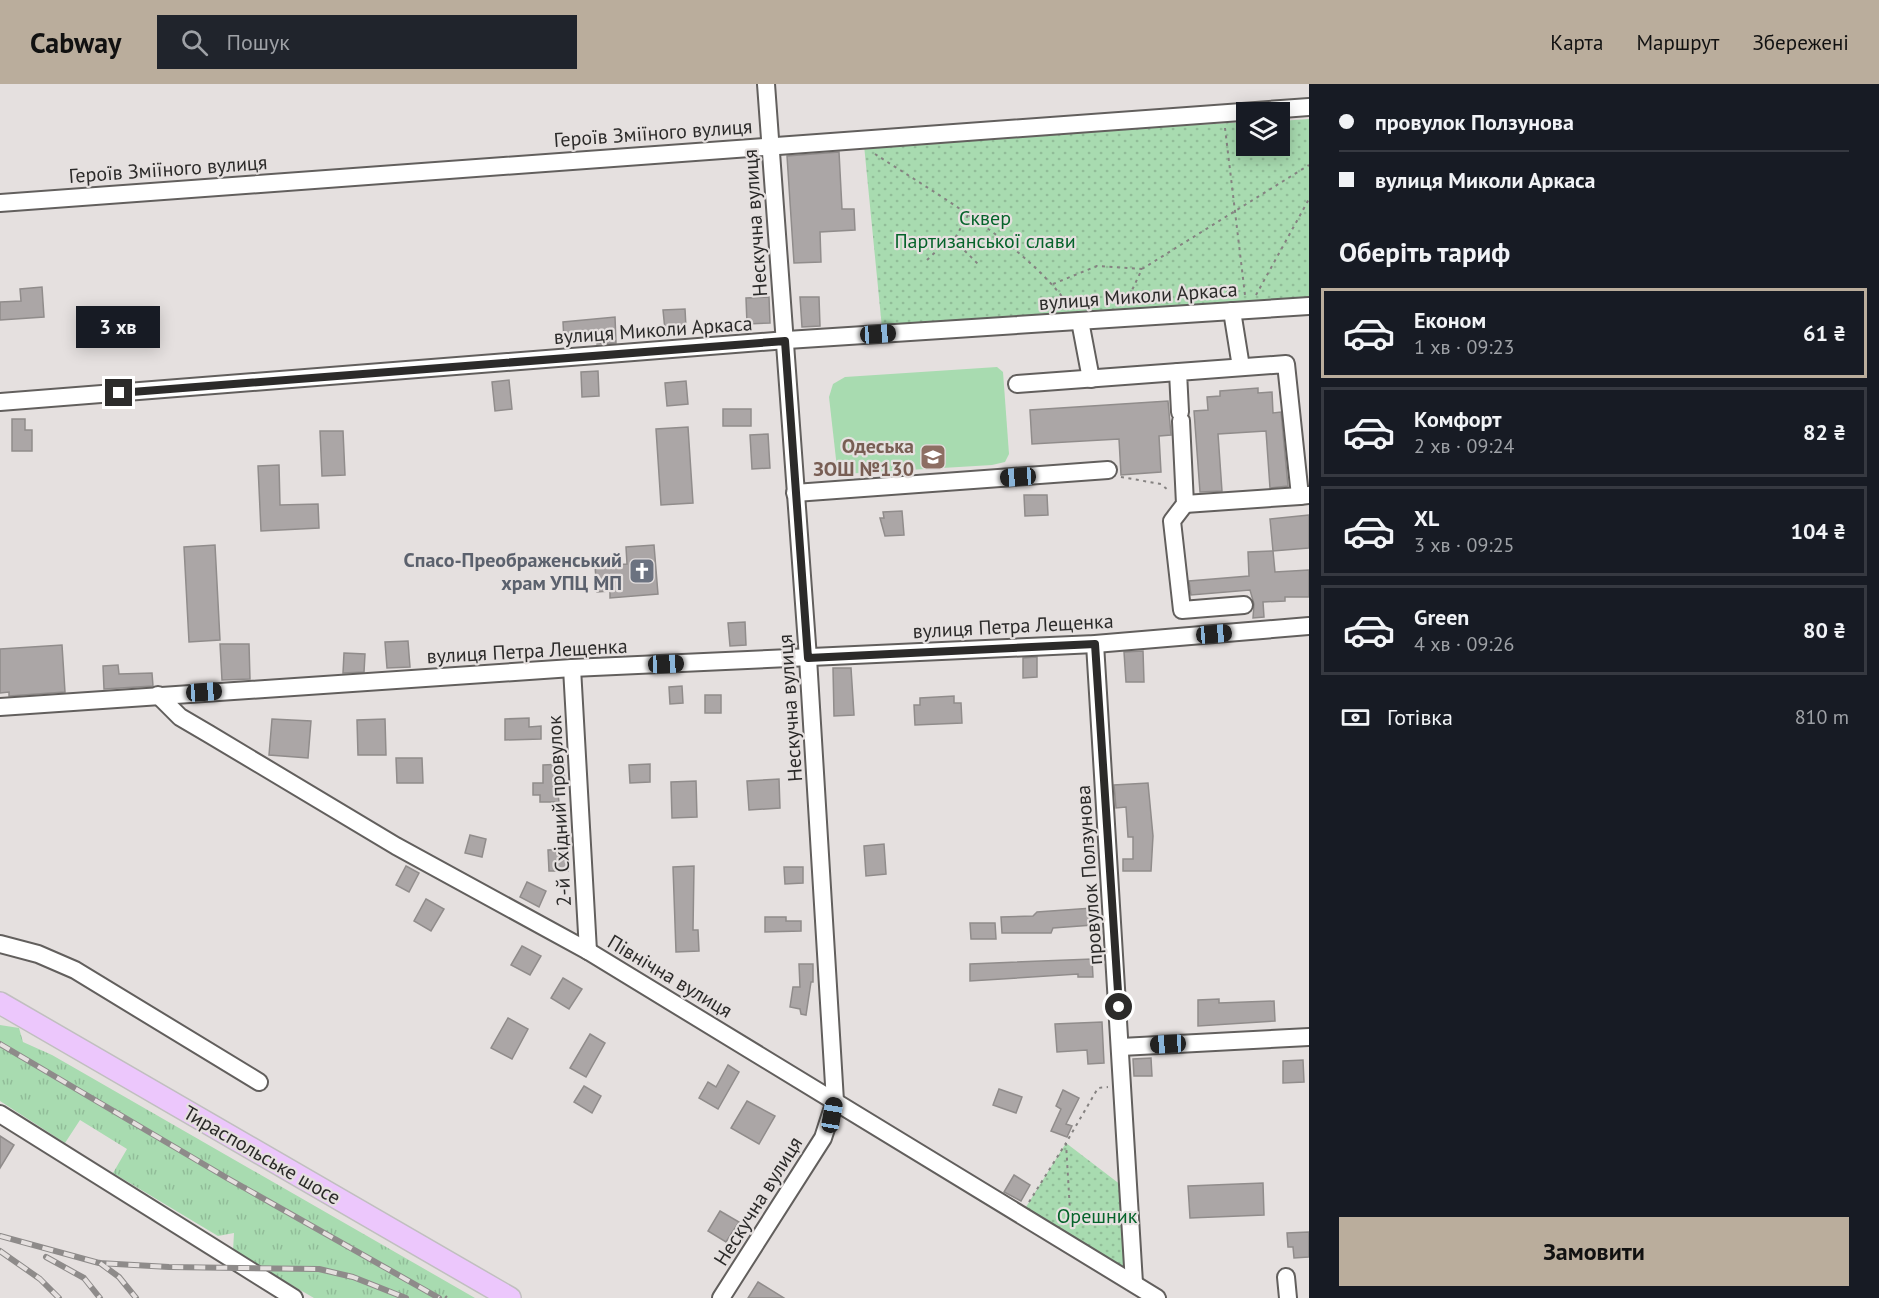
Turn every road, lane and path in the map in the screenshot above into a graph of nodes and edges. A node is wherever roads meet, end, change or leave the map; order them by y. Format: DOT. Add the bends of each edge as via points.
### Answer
graph roads {
  1 [pos="766,84"];
  2 [pos="1309,107"];
  3 [pos="1223,113"];
  4 [pos="852,139"];
  5 [pos="771,145"];
  6 [pos="1309,165"];
  7 [pos="1309,199"];
  8 [pos="0,203"];
  9 [pos="1235,211"];
  10 [pos="968,214"];
  11 [pos="954,240"];
  12 [pos="927,260"];
  13 [pos="979,265"];
  14 [pos="1142,268"];
  15 [pos="1053,284"];
  16 [pos="1309,306"];
  17 [pos="1239,311"];
  18 [pos="1118,319"];
  19 [pos="1080,321"];
  20 [pos="785,341"];
  21 [pos="1241,367"];
  22 [pos="1178,372"];
  23 [pos="1091,379"];
  24 [pos="1017,384"];
  25 [pos="0,402"];
  26 [pos="1108,471"];
  27 [pos="795,493"];
  28 [pos="1304,496"];
  29 [pos="1185,504"];
  30 [pos="1244,605"];
  31 [pos="1309,626"];
  32 [pos="1095,644"];
  33 [pos="808,658"];
  34 [pos="572,668"];
  35 [pos="158,695"];
  36 [pos="0,707"];
  37 [pos="0,944"];
  38 [pos="588,951"];
  39 [pos="5,1010"];
  40 [pos="1309,1036"];
  41 [pos="1121,1047"];
  42 [pos="259,1082"];
  43 [pos="1123,1086"];
  44 [pos="835,1101"];
  45 [pos="0,1114"];
  46 [pos="1066,1143"];
  47 [pos="1021,1215"];
  48 [pos="1072,1246"];
  49 [pos="1286,1277"];
  50 [pos="1134,1283"];
  51 [pos="294,1298"];
  52 [pos="510,1298"];
  53 [pos="721,1298"];
  54 [pos="1158,1298"];
  55 [pos="1288,1298"];
  1 -- 5 [label="street, Нескучна вулиця"];
  2 -- 3 [label="street, Героїв Зміїного вулиця"];
  3 -- 4 [label="street, Героїв Зміїного вулиця"];
  3 -- 9 [label="path"];
  4 -- 5 [label="street, Героїв Зміїного вулиця"];
  4 -- 10 [label="path"];
  5 -- 8 [label="street, Героїв Зміїного вулиця"];
  5 -- 20 [label="street, Нескучна вулиця"];
  6 -- 9 [label="path"];
  7 -- 17 [label="path"];
  9 -- 14 [label="path"];
  9 -- 17 [label="path"];
  10 -- 11 [label="path"];
  10 -- 15 [label="path"];
  11 -- 12 [label="path" via="945,242"];
  11 -- 13 [label="path"];
  14 -- 15 [label="path" via="1097,266"];
  14 -- 18 [label="path"];
  15 -- 19 [label="path"];
  16 -- 17 [label="street, вулиця Миколи Аркаса"];
  17 -- 18 [label="street, вулиця Миколи Аркаса"];
  17 -- 21 [label="street"];
  18 -- 19 [label="street, вулиця Миколи Аркаса"];
  19 -- 20 [label="street, вулиця Миколи Аркаса"];
  19 -- 23 [label="street"];
  20 -- 25 [label="street, вулиця Миколи Аркаса"];
  20 -- 27 [label="street, Нескучна вулиця"];
  21 -- 22 [label="street"];
  21 -- 28 [label="street" via="1286,364"];
  22 -- 23 [label="street"];
  22 -- 29 [label="street"];
  23 -- 24 [label="street"];
  26 -- 27 [label="street"];
  26 -- 29 [label="path" via="1161,484"];
  27 -- 33 [label="street, Нескучна вулиця"];
  28 -- 29 [label="street"];
  29 -- 30 [label="street" via="1172,521 1182,610"];
  31 -- 32 [label="street, вулиця Петра Лещенка"];
  32 -- 33 [label="street, вулиця Петра Лещенка"];
  32 -- 41 [label="street, провулок Ползунова"];
  33 -- 34 [label="street, вулиця Петра Лещенка"];
  33 -- 44 [label="street, Нескучна вулиця"];
  34 -- 35 [label="street, вулиця Петра Лещенка"];
  34 -- 38 [label="street, 2-й Східний провулок"];
  35 -- 36 [label="street, вулиця Петра Лещенка"];
  35 -- 38 [label="street, Північна вулиця" via="180,717 386,840"];
  37 -- 42 [label="street" via="75,970"];
  38 -- 44 [label="street, Північна вулиця"];
  39 -- 52 [label="main road, Тираспольське шосе"];
  40 -- 41 [label="street"];
  41 -- 43 [label="street, провулок Ползунова"];
  43 -- 46 [label="path" via="1098,1088"];
  43 -- 50 [label="street, провулок Ползунова"];
  44 -- 47 [label="street, Північна вулиця"];
  44 -- 53 [label="street, Нескучна вулиця" via="823,1138"];
  45 -- 51 [label="street"];
  46 -- 47 [label="path"];
  46 -- 48 [label="path"];
  47 -- 48 [label="street, Північна вулиця"];
  48 -- 50 [label="street, Північна вулиця"];
  49 -- 55 [label="street"];
  50 -- 54 [label="street, Північна вулиця"];
}
